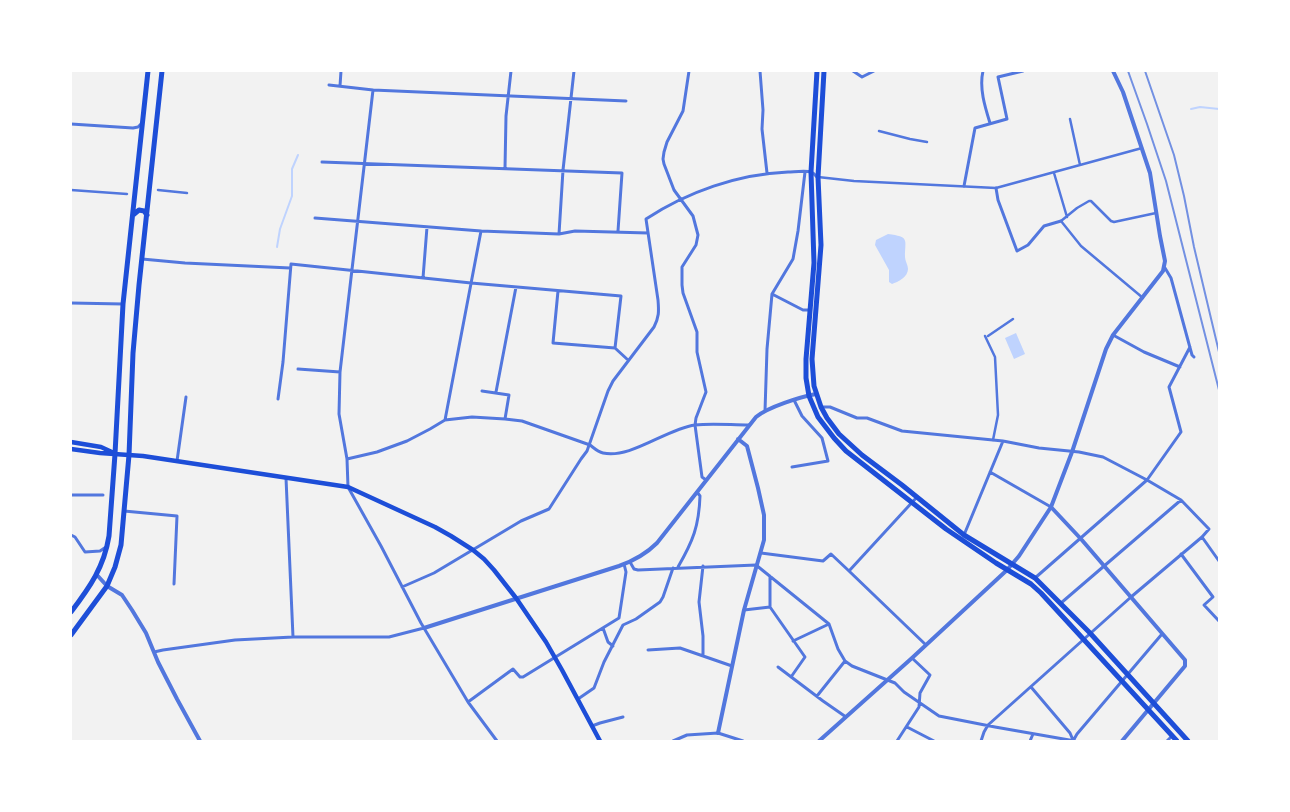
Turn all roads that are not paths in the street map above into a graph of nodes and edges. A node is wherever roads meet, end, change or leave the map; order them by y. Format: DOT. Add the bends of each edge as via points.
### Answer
graph roads {
  1 [pos="148,71"];
  2 [pos="162,71"];
  3 [pos="341,71"];
  4 [pos="511,71"];
  5 [pos="574,71"];
  6 [pos="689,71"];
  7 [pos="760,71"];
  8 [pos="817,71"];
  9 [pos="824,71"];
  10 [pos="853,71"];
  11 [pos="874,71"];
  12 [pos="982,71"];
  13 [pos="1023,71"];
  14 [pos="1113,71"];
  15 [pos="329,85"];
  16 [pos="340,86"];
  17 [pos="373,90"];
  18 [pos="508,96"];
  19 [pos="570,99"];
  20 [pos="626,101"];
  21 [pos="1070,119"];
  22 [pos="142,122"];
  23 [pos="990,123"];
  24 [pos="71,124"];
  25 [pos="879,131"];
  26 [pos="927,142"];
  27 [pos="1142,148"];
  28 [pos="322,162"];
  29 [pos="365,164"];
  30 [pos="1080,165"];
  31 [pos="505,168"];
  32 [pos="563,170"];
  33 [pos="805,172"];
  34 [pos="811,172"];
  35 [pos="767,173"];
  36 [pos="1054,173"];
  37 [pos="818,177"];
  38 [pos="964,186"];
  39 [pos="996,188"];
  40 [pos="71,190"];
  41 [pos="158,190"];
  42 [pos="186,193"];
  43 [pos="127,194"];
  44 [pos="682,199"];
  45 [pos="1157,213"];
  46 [pos="133,215"];
  47 [pos="147,215"];
  48 [pos="1067,217"];
  49 [pos="315,218"];
  50 [pos="357,221"];
  51 [pos="1061,221"];
  52 [pos="427,227"];
  53 [pos="481,231"];
  54 [pos="618,231"];
  55 [pos="648,233"];
  56 [pos="559,234"];
  57 [pos="142,259"];
  58 [pos="290,268"];
  59 [pos="1165,268"];
  60 [pos="352,270"];
  61 [pos="423,278"];
  62 [pos="471,283"];
  63 [pos="516,287"];
  64 [pos="558,291"];
  65 [pos="772,294"];
  66 [pos="1143,298"];
  67 [pos="71,303"];
  68 [pos="123,304"];
  69 [pos="810,310"];
  70 [pos="1013,319"];
  71 [pos="1113,335"];
  72 [pos="1190,347"];
  73 [pos="615,348"];
  74 [pos="1194,357"];
  75 [pos="628,360"];
  76 [pos="1180,367"];
  77 [pos="298,369"];
  78 [pos="340,372"];
  79 [pos="482,391"];
  80 [pos="496,392"];
  81 [pos="816,394"];
  82 [pos="808,396"];
  83 [pos="186,398"];
  84 [pos="278,399"];
  85 [pos="794,400"];
  86 [pos="821,407"];
  87 [pos="764,411"];
  88 [pos="505,419"];
  89 [pos="445,420"];
  90 [pos="695,425"];
  91 [pos="749,425"];
  92 [pos="738,438"];
  93 [pos="993,440"];
  94 [pos="1003,441"];
  95 [pos="71,442"];
  96 [pos="590,445"];
  97 [pos="71,449"];
  98 [pos="1072,452"];
  99 [pos="115,454"];
  100 [pos="129,454"];
  101 [pos="347,459"];
  102 [pos="177,461"];
  103 [pos="792,467"];
  104 [pos="990,472"];
  105 [pos="286,477"];
  106 [pos="706,480"];
  107 [pos="1148,480"];
  108 [pos="348,487"];
  109 [pos="697,492"];
  110 [pos="71,495"];
  111 [pos="103,495"];
  112 [pos="917,498"];
  113 [pos="1181,500"];
  114 [pos="912,503"];
  115 [pos="1051,507"];
  116 [pos="124,511"];
  117 [pos="71,535"];
  118 [pos="964,535"];
  119 [pos="1202,537"];
  120 [pos="1081,539"];
  121 [pos="108,545"];
  122 [pos="473,550"];
  123 [pos="761,553"];
  124 [pos="1181,554"];
  125 [pos="1219,561"];
  126 [pos="630,562"];
  127 [pos="624,564"];
  128 [pos="1012,564"];
  129 [pos="756,565"];
  130 [pos="703,566"];
  131 [pos="1104,567"];
  132 [pos="675,568"];
  133 [pos="1007,570"];
  134 [pos="849,571"];
  135 [pos="97,575"];
  136 [pos="770,576"];
  137 [pos="1035,578"];
  138 [pos="174,584"];
  139 [pos="108,586"];
  140 [pos="402,587"];
  141 [pos="1131,596"];
  142 [pos="516,598"];
  143 [pos="1061,603"];
  144 [pos="770,608"];
  145 [pos="744,610"];
  146 [pos="71,612"];
  147 [pos="1219,621"];
  148 [pos="829,624"];
  149 [pos="424,628"];
  150 [pos="603,628"];
  151 [pos="1090,633"];
  152 [pos="1162,634"];
  153 [pos="71,635"];
  154 [pos="293,637"];
  155 [pos="1084,639"];
  156 [pos="793,642"];
  157 [pos="926,645"];
  158 [pos="613,646"];
  159 [pos="648,650"];
  160 [pos="154,652"];
  161 [pos="703,656"];
  162 [pos="912,658"];
  163 [pos="845,661"];
  164 [pos="732,666"];
  165 [pos="778,667"];
  166 [pos="1128,675"];
  167 [pos="791,676"];
  168 [pos="888,680"];
  169 [pos="1122,681"];
  170 [pos="1031,687"];
  171 [pos="817,696"];
  172 [pos="578,699"];
  173 [pos="468,702"];
  174 [pos="920,703"];
  175 [pos="1154,703"];
  176 [pos="1148,709"];
  177 [pos="623,717"];
  178 [pos="846,717"];
  179 [pos="592,726"];
  180 [pos="988,726"];
  181 [pos="907,727"];
  182 [pos="718,734"];
  183 [pos="1032,734"];
  184 [pos="1174,738"];
  185 [pos="200,741"];
  186 [pos="497,741"];
  187 [pos="600,741"];
  188 [pos="673,741"];
  189 [pos="743,741"];
  190 [pos="819,741"];
  191 [pos="898,741"];
  192 [pos="934,741"];
  193 [pos="981,741"];
  194 [pos="1030,741"];
  195 [pos="1073,741"];
  196 [pos="1122,741"];
  197 [pos="1168,741"];
  198 [pos="1188,741"];
  1 -- 22 [label="main road"];
  2 -- 47 [label="main road"];
  3 -- 16 [label="street"];
  4 -- 18 [label="street"];
  5 -- 19 [label="street"];
  6 -- 44 [label="street" via="683,112 667,142 663,159 674,190"];
  7 -- 35 [label="street"];
  8 -- 34 [label="main road"];
  9 -- 37 [label="main road"];
  10 -- 11 [label="street" via="862,78"];
  12 -- 23 [label="street" via="985,109"];
  13 -- 23 [label="street" via="998,77 1007,119"];
  14 -- 27 [label="street"];
  15 -- 16 [label="street"];
  16 -- 17 [label="street"];
  17 -- 18 [label="street"];
  17 -- 29 [label="street"];
  18 -- 19 [label="street"];
  18 -- 31 [label="street"];
  19 -- 20 [label="street"];
  19 -- 32 [label="street"];
  21 -- 30 [label="street"];
  22 -- 24 [label="street" via="133,128"];
  22 -- 46 [label="main road"];
  23 -- 38 [label="street" via="975,128"];
  25 -- 26 [label="street"];
  27 -- 30 [label="street"];
  27 -- 45 [label="street"];
  28 -- 29 [label="street"];
  29 -- 31 [label="street"];
  29 -- 50 [label="street"];
  30 -- 36 [label="street"];
  31 -- 32 [label="street"];
  32 -- 54 [label="street" via="622,173"];
  32 -- 56 [label="street"];
  33 -- 34 [label="street"];
  33 -- 35 [label="street"];
  33 -- 65 [label="street" via="793,259"];
  34 -- 37 [label="street"];
  34 -- 69 [label="main road" via="814,263"];
  35 -- 44 [label="street" via="719,184"];
  36 -- 39 [label="street"];
  36 -- 48 [label="street"];
  37 -- 38 [label="street"];
  37 -- 81 [label="main road" via="821,245 812,359"];
  38 -- 39 [label="street"];
  39 -- 51 [label="street" via="998,202 1017,251 1028,245 1044,226"];
  40 -- 43 [label="street"];
  41 -- 42 [label="street"];
  44 -- 55 [label="street" via="646,219"];
  44 -- 90 [label="street" via="693,216 698,235 696,245 682,267 683,293 697,332 697,352 706,392"];
  45 -- 48 [label="street" via="1114,222 1087,201"];
  45 -- 59 [label="street"];
  46 -- 47 [label="main road" via="139,210"];
  46 -- 68 [label="main road"];
  47 -- 57 [label="main road"];
  48 -- 51 [label="street"];
  49 -- 50 [label="street"];
  50 -- 52 [label="street"];
  50 -- 60 [label="street"];
  51 -- 66 [label="street" via="1081,246"];
  52 -- 53 [label="street"];
  52 -- 61 [label="street"];
  53 -- 56 [label="street"];
  53 -- 62 [label="street"];
  54 -- 55 [label="street"];
  54 -- 56 [label="street" via="575,230"];
  55 -- 75 [label="street" via="660,312 654,328"];
  57 -- 58 [label="street"];
  57 -- 100 [label="main road" via="133,353"];
  58 -- 60 [label="street" via="291,264"];
  58 -- 84 [label="street"];
  59 -- 66 [label="street"];
  59 -- 72 [label="street" via="1174,287"];
  60 -- 61 [label="street"];
  60 -- 78 [label="street"];
  61 -- 62 [label="street"];
  62 -- 63 [label="street"];
  62 -- 89 [label="street"];
  63 -- 64 [label="street"];
  63 -- 80 [label="street"];
  64 -- 73 [label="street" via="553,343"];
  64 -- 73 [label="street" via="621,296"];
  65 -- 69 [label="street" via="803,310"];
  65 -- 87 [label="street"];
  66 -- 71 [label="street"];
  67 -- 68 [label="street"];
  68 -- 99 [label="main road"];
  69 -- 82 [label="main road" via="805,369"];
  70 -- 93 [label="street" via="986,336 995,357 998,414"];
  71 -- 76 [label="street"];
  71 -- 98 [label="street"];
  72 -- 74 [label="street"];
  72 -- 76 [label="street"];
  73 -- 75 [label="street"];
  75 -- 96 [label="street" via="608,391"];
  76 -- 107 [label="street" via="1170,387 1181,432"];
  77 -- 78 [label="street"];
  78 -- 101 [label="street" via="339,414"];
  79 -- 80 [label="street"];
  80 -- 88 [label="street" via="509,395"];
  81 -- 82 [label="street"];
  81 -- 86 [label="main road"];
  82 -- 85 [label="street"];
  82 -- 114 [label="main road" via="822,422 846,451"];
  83 -- 102 [label="street"];
  85 -- 87 [label="street"];
  85 -- 103 [label="street" via="802,416 822,438 828,460"];
  86 -- 93 [label="street" via="830,407 902,431"];
  86 -- 112 [label="main road" via="849,444"];
  87 -- 91 [label="street"];
  88 -- 89 [label="street" via="472,417"];
  88 -- 96 [label="street" via="530,424"];
  89 -- 101 [label="street" via="407,441"];
  90 -- 91 [label="street"];
  90 -- 96 [label="street" via="620,452 603,453"];
  90 -- 106 [label="street" via="702,477"];
  91 -- 92 [label="street"];
  92 -- 106 [label="street"];
  92 -- 123 [label="street" via="747,446 764,515"];
  93 -- 94 [label="street"];
  94 -- 98 [label="street"];
  94 -- 104 [label="street"];
  95 -- 99 [label="main road" via="101,447"];
  96 -- 122 [label="street" via="549,509 521,521"];
  97 -- 99 [label="main road"];
  98 -- 107 [label="street" via="1102,457"];
  98 -- 115 [label="street"];
  99 -- 100 [label="main road"];
  99 -- 121 [label="main road"];
  100 -- 102 [label="main road"];
  100 -- 116 [label="main road"];
  101 -- 108 [label="street"];
  102 -- 105 [label="main road"];
  104 -- 115 [label="street"];
  104 -- 118 [label="street"];
  105 -- 108 [label="main road"];
  105 -- 154 [label="street"];
  106 -- 109 [label="street"];
  107 -- 113 [label="street"];
  107 -- 120 [label="street"];
  108 -- 122 [label="main road" via="435,527"];
  108 -- 140 [label="street"];
  109 -- 126 [label="street" via="657,543"];
  109 -- 132 [label="street" via="700,511 696,533"];
  110 -- 111 [label="street"];
  112 -- 114 [label="street"];
  112 -- 118 [label="main road"];
  113 -- 119 [label="street" via="1209,529"];
  113 -- 131 [label="street"];
  114 -- 133 [label="main road"];
  114 -- 134 [label="street"];
  115 -- 120 [label="street"];
  115 -- 128 [label="street"];
  116 -- 138 [label="street" via="176,516"];
  116 -- 139 [label="main road" via="121,545"];
  117 -- 121 [label="street" via="85,552 100,551"];
  118 -- 128 [label="main road"];
  119 -- 124 [label="street"];
  119 -- 125 [label="street"];
  120 -- 131 [label="street"];
  120 -- 137 [label="street"];
  121 -- 135 [label="main road"];
  122 -- 140 [label="street"];
  122 -- 142 [label="main road"];
  123 -- 129 [label="street"];
  123 -- 134 [label="street" via="823,561 831,554"];
  124 -- 141 [label="street"];
  124 -- 147 [label="street" via="1213,597 1204,605"];
  126 -- 127 [label="street"];
  126 -- 132 [label="street" via="638,570"];
  127 -- 142 [label="street"];
  127 -- 150 [label="street" via="626,572 620,616"];
  128 -- 133 [label="street"];
  128 -- 137 [label="main road"];
  129 -- 130 [label="street"];
  129 -- 136 [label="street"];
  129 -- 145 [label="street"];
  130 -- 132 [label="street"];
  130 -- 161 [label="street" via="699,602"];
  131 -- 141 [label="street"];
  131 -- 143 [label="street"];
  132 -- 158 [label="street" via="660,602 623,625"];
  133 -- 155 [label="main road" via="1042,593"];
  133 -- 157 [label="street"];
  134 -- 157 [label="street"];
  135 -- 139 [label="street"];
  135 -- 146 [label="main road"];
  136 -- 144 [label="street"];
  136 -- 148 [label="street"];
  137 -- 143 [label="main road"];
  139 -- 153 [label="main road"];
  139 -- 160 [label="street" via="122,595"];
  140 -- 149 [label="street"];
  141 -- 151 [label="street"];
  141 -- 152 [label="street"];
  142 -- 149 [label="street"];
  142 -- 172 [label="main road" via="546,642"];
  143 -- 151 [label="main road"];
  144 -- 145 [label="street"];
  144 -- 156 [label="street"];
  145 -- 164 [label="street"];
  148 -- 156 [label="street"];
  148 -- 163 [label="street"];
  149 -- 154 [label="street" via="389,637"];
  149 -- 173 [label="street"];
  150 -- 158 [label="street"];
  150 -- 173 [label="street" via="522,677 512,669"];
  151 -- 155 [label="street"];
  151 -- 166 [label="main road"];
  152 -- 166 [label="street"];
  152 -- 175 [label="street" via="1185,660 1185,666"];
  154 -- 160 [label="street" via="235,640"];
  155 -- 169 [label="main road"];
  155 -- 170 [label="street"];
  156 -- 167 [label="street" via="805,657"];
  157 -- 162 [label="street"];
  158 -- 172 [label="street" via="594,688"];
  159 -- 161 [label="street" via="680,648"];
  160 -- 185 [label="street"];
  161 -- 164 [label="street"];
  162 -- 168 [label="street"];
  162 -- 174 [label="street" via="930,675 920,693"];
  163 -- 168 [label="street"];
  163 -- 171 [label="street"];
  164 -- 182 [label="street"];
  165 -- 167 [label="street"];
  166 -- 169 [label="street"];
  166 -- 175 [label="main road"];
  167 -- 171 [label="street"];
  168 -- 174 [label="street"];
  168 -- 178 [label="street"];
  169 -- 176 [label="main road"];
  169 -- 195 [label="street"];
  170 -- 180 [label="street"];
  170 -- 195 [label="street" via="1070,733"];
  171 -- 178 [label="street"];
  172 -- 179 [label="main road"];
  173 -- 186 [label="street"];
  174 -- 180 [label="street" via="939,716"];
  174 -- 181 [label="street"];
  175 -- 176 [label="street"];
  175 -- 198 [label="main road"];
  176 -- 184 [label="main road"];
  176 -- 196 [label="street"];
  177 -- 179 [label="street"];
  178 -- 190 [label="street"];
  179 -- 187 [label="main road"];
  180 -- 183 [label="street"];
  180 -- 193 [label="street"];
  181 -- 191 [label="street"];
  181 -- 192 [label="street"];
  182 -- 188 [label="street" via="687,735"];
  182 -- 189 [label="street"];
  183 -- 194 [label="street"];
  183 -- 195 [label="street"];
  184 -- 197 [label="street"];
}
